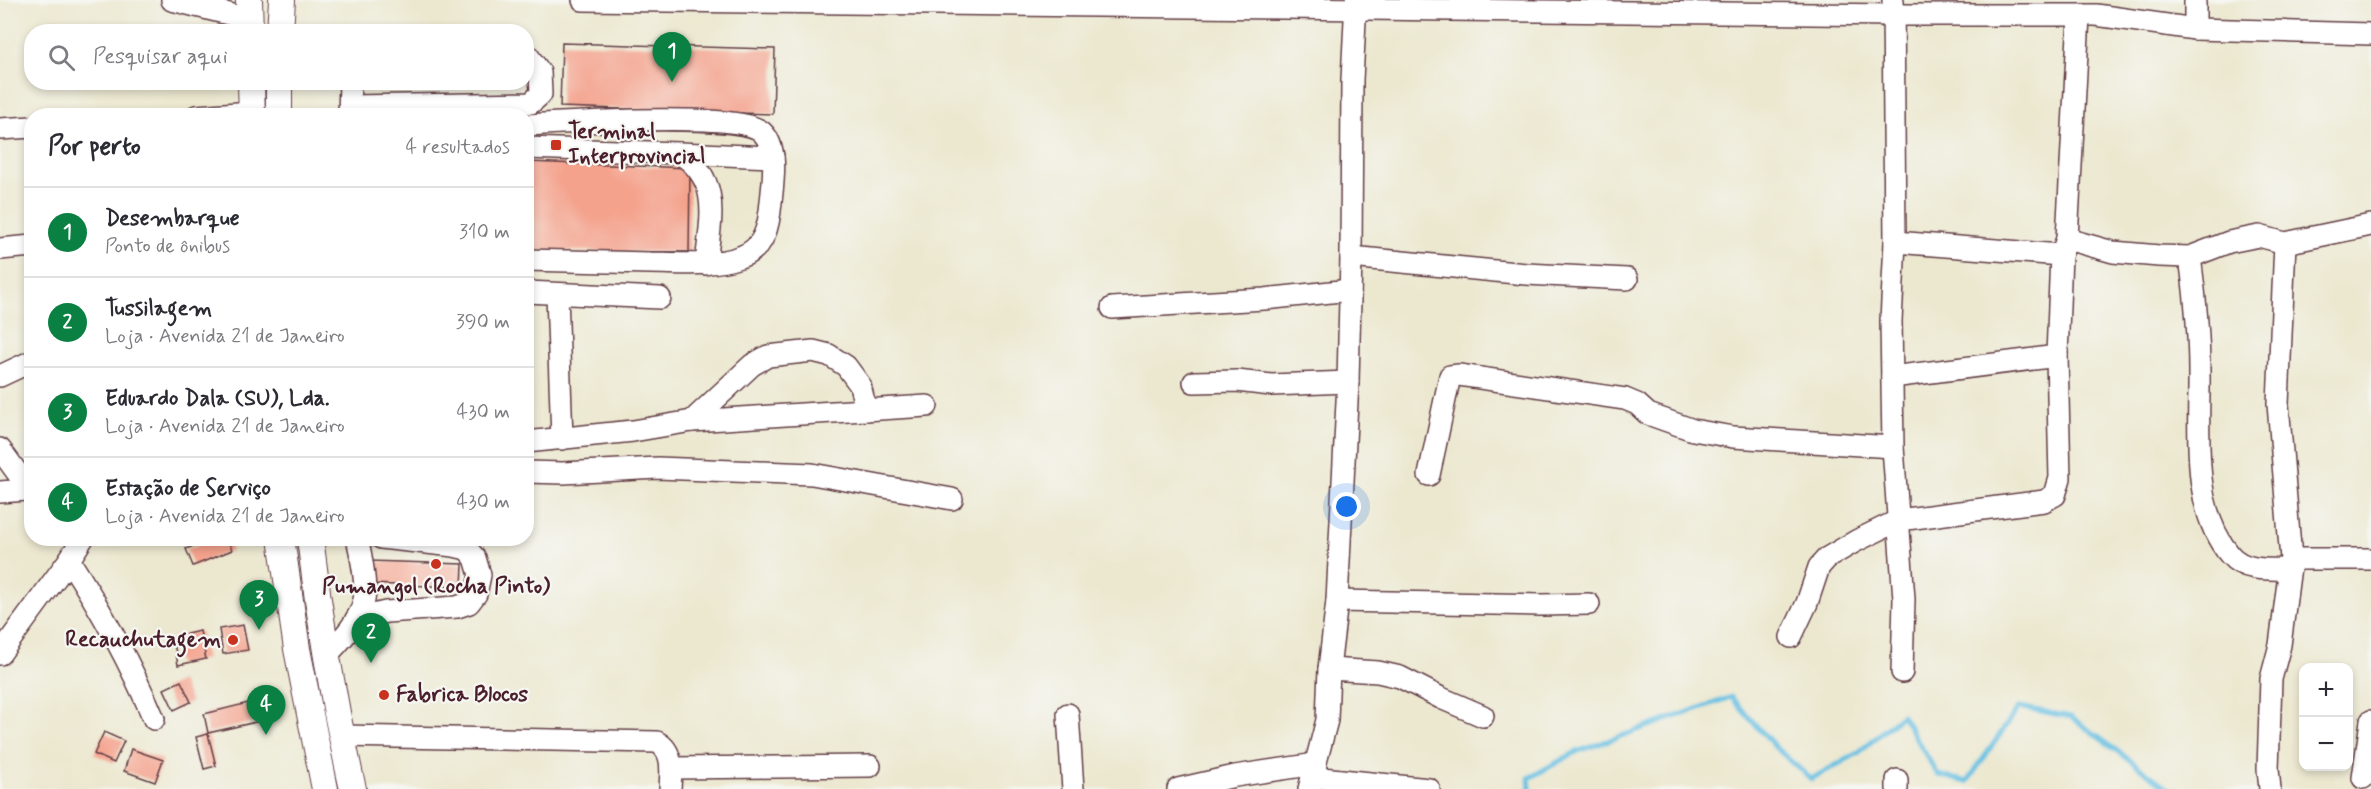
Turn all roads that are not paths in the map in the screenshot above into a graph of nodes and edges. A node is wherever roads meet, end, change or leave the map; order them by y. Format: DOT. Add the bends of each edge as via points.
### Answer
graph roads {
  1 [pos="172,0"];
  2 [pos="282,0"];
  3 [pos="583,0"];
  4 [pos="2195,0"];
  5 [pos="1356,4"];
  6 [pos="1389,4"];
  7 [pos="1893,7"];
  8 [pos="2090,10"];
  9 [pos="249,17"];
  10 [pos="280,24"];
  11 [pos="2194,29"];
  12 [pos="2371,34"];
  13 [pos="534,74"];
  14 [pos="251,90"];
  15 [pos="279,90"];
  16 [pos="350,90"];
  17 [pos="252,108"];
  18 [pos="279,108"];
  19 [pos="350,108"];
  20 [pos="402,108"];
  21 [pos="534,125"];
  22 [pos="24,128"];
  23 [pos="0,129"];
  24 [pos="534,148"];
  25 [pos="679,153"];
  26 [pos="773,157"];
  27 [pos="2371,225"];
  28 [pos="1895,242"];
  29 [pos="2285,243"];
  30 [pos="24,247"];
  31 [pos="2064,247"];
  32 [pos="0,249"];
  33 [pos="2190,256"];
  34 [pos="1351,257"];
  35 [pos="534,260"];
  36 [pos="706,264"];
  37 [pos="1627,279"];
  38 [pos="1350,290"];
  39 [pos="534,293"];
  40 [pos="557,294"];
  41 [pos="660,298"];
  42 [pos="1112,308"];
  43 [pos="2057,356"];
  44 [pos="24,365"];
  45 [pos="0,376"];
  46 [pos="1892,377"];
  47 [pos="1194,382"];
  48 [pos="1348,382"];
  49 [pos="927,406"];
  50 [pos="866,410"];
  51 [pos="692,421"];
  52 [pos="562,439"];
  53 [pos="534,441"];
  54 [pos="1893,447"];
  55 [pos="0,449"];
  56 [pos="534,472"];
  57 [pos="1429,475"];
  58 [pos="24,485"];
  59 [pos="0,492"];
  60 [pos="24,492"];
  61 [pos="952,499"];
  62 [pos="1899,520"];
  63 [pos="78,546"];
  64 [pos="277,546"];
  65 [pos="282,546"];
  66 [pos="311,546"];
  67 [pos="358,546"];
  68 [pos="454,546"];
  69 [pos="2371,559"];
  70 [pos="69,560"];
  71 [pos="2291,564"];
  72 [pos="285,573"];
  73 [pos="1337,601"];
  74 [pos="1588,604"];
  75 [pos="356,619"];
  76 [pos="1791,637"];
  77 [pos="0,654"];
  78 [pos="327,656"];
  79 [pos="1329,669"];
  80 [pos="1902,672"];
  81 [pos="1068,714"];
  82 [pos="1484,716"];
  83 [pos="154,719"];
  84 [pos="2371,721"];
  85 [pos="341,736"];
  86 [pos="870,766"];
  87 [pos="671,768"];
  88 [pos="1313,777"];
  89 [pos="2363,778"];
  90 [pos="325,789"];
  91 [pos="353,789"];
  92 [pos="670,789"];
  93 [pos="1073,789"];
  94 [pos="1178,789"];
  95 [pos="1429,789"];
  96 [pos="2270,789"];
  1 -- 9 [label="street"];
  2 -- 10 [label="main road"];
  3 -- 5 [label="street"];
  4 -- 11 [label="street"];
  5 -- 6 [label="street"];
  5 -- 34 [label="street"];
  6 -- 7 [label="street"];
  7 -- 8 [label="street"];
  7 -- 28 [label="street"];
  8 -- 11 [label="street"];
  8 -- 31 [label="street"];
  11 -- 12 [label="street"];
  13 -- 20 [label="street" via="542,94 531,103"];
  14 -- 17 [label="main road"];
  15 -- 18 [label="main road"];
  16 -- 19 [label="street"];
  21 -- 26 [label="street" via="638,120 726,122 761,131"];
  22 -- 23 [label="street"];
  24 -- 25 [label="street"];
  25 -- 26 [label="street"];
  25 -- 36 [label="street" via="694,162 705,177 711,201"];
  26 -- 36 [label="street" via="770,215 763,241 741,257"];
  27 -- 29 [label="street"];
  28 -- 31 [label="street"];
  28 -- 46 [label="street"];
  29 -- 33 [label="street" via="2259,236"];
  29 -- 71 [label="street" via="2278,404"];
  30 -- 32 [label="street"];
  31 -- 33 [label="street"];
  31 -- 43 [label="street"];
  33 -- 71 [label="street" via="2206,507 2213,528 2231,557 2248,567 2266,569"];
  34 -- 37 [label="street" via="1526,274"];
  34 -- 38 [label="street"];
  35 -- 36 [label="street"];
  38 -- 42 [label="street"];
  38 -- 48 [label="street"];
  39 -- 40 [label="street"];
  40 -- 41 [label="street"];
  40 -- 52 [label="street"];
  43 -- 46 [label="street"];
  43 -- 62 [label="street" via="2060,478 2055,495 2044,501"];
  44 -- 45 [label="street"];
  46 -- 54 [label="street"];
  47 -- 48 [label="street"];
  48 -- 73 [label="street"];
  49 -- 50 [label="street"];
  50 -- 51 [label="street"];
  50 -- 51 [label="street" via="860,385 846,366 813,351 768,356 752,364"];
  51 -- 52 [label="street"];
  52 -- 53 [label="street"];
  54 -- 57 [label="street" via="1733,437 1693,430 1648,414 1625,399 1459,375 1450,376"];
  54 -- 62 [label="street"];
  55 -- 58 [label="street"];
  56 -- 61 [label="street" via="658,468 812,474"];
  59 -- 60 [label="street"];
  62 -- 76 [label="street" via="1827,558 1819,567"];
  62 -- 80 [label="street" via="1904,599"];
  63 -- 70 [label="street"];
  64 -- 72 [label="street"];
  65 -- 72 [label="main road"];
  66 -- 78 [label="main road"];
  67 -- 75 [label="street" via="365,592"];
  68 -- 75 [label="street" via="467,549 476,558 480,574 476,594 469,603"];
  69 -- 71 [label="street"];
  70 -- 77 [label="street"];
  70 -- 83 [label="street" via="129,662"];
  71 -- 96 [label="street" via="2280,645 2271,679"];
  72 -- 90 [label="main road"];
  73 -- 74 [label="street"];
  73 -- 79 [label="street"];
  75 -- 78 [label="street"];
  78 -- 85 [label="main road"];
  79 -- 82 [label="street" via="1400,677"];
  79 -- 88 [label="street" via="1327,720"];
  81 -- 93 [label="street"];
  84 -- 89 [label="street"];
  85 -- 87 [label="street" via="657,742 668,751"];
  85 -- 91 [label="main road"];
  86 -- 87 [label="street"];
  87 -- 92 [label="street"];
  88 -- 94 [label="street" via="1235,776"];
  88 -- 95 [label="street"];
}
